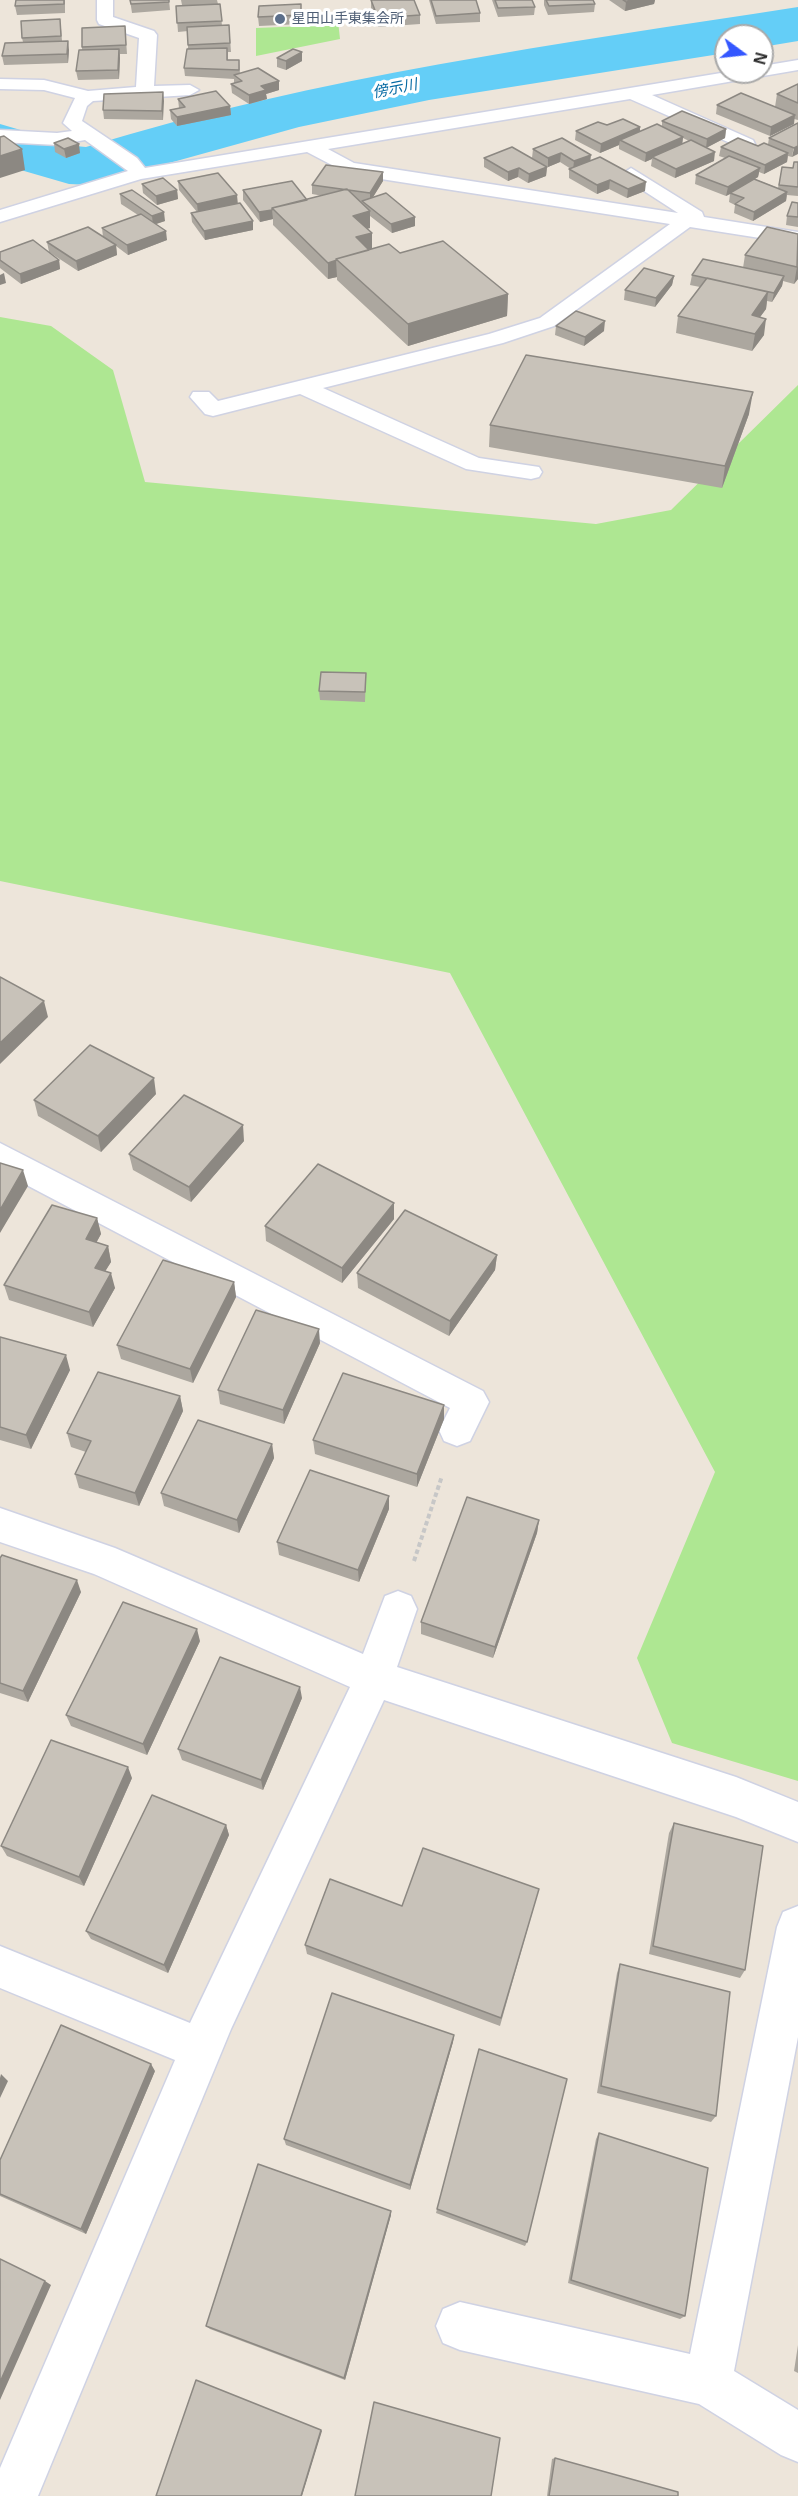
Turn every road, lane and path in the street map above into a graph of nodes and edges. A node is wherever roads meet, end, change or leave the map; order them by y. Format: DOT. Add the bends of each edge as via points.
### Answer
graph roads {
  1 [pos="105,0"];
  2 [pos="798,65"];
  3 [pos="774,69"];
  4 [pos="714,80"];
  5 [pos="0,84"];
  6 [pos="190,90"];
  7 [pos="145,92"];
  8 [pos="635,94"];
  9 [pos="88,96"];
  10 [pos="0,136"];
  11 [pos="95,140"];
  12 [pos="746,144"];
  13 [pos="312,147"];
  14 [pos="135,168"];
  15 [pos="631,174"];
  16 [pos="0,216"];
  17 [pos="696,221"];
  18 [pos="798,238"];
  19 [pos="302,387"];
  20 [pos="201,397"];
  21 [pos="531,472"];
  22 [pos="0,1156"];
  23 [pos="464,1416"];
  24 [pos="0,1525"];
  25 [pos="398,1609"];
  26 [pos="374,1678"];
  27 [pos="798,1822"];
  28 [pos="798,1927"];
  29 [pos="0,1967"];
  30 [pos="201,2049"];
  31 [pos="460,2326"];
  32 [pos="708,2382"];
  33 [pos="798,2438"];
  34 [pos="13,2496"];
  1 -- 7 [label="street" via="105,20 148,34"];
  2 -- 3 [label="street"];
  4 -- 8 [label="street"];
  5 -- 9 [label="street" via="44,85"];
  6 -- 7 [label="street"];
  7 -- 9 [label="street"];
  8 -- 12 [label="street"];
  8 -- 13 [label="street"];
  9 -- 11 [label="street" via="79,104 72,123"];
  10 -- 11 [label="street"];
  11 -- 14 [label="street"];
  13 -- 14 [label="street"];
  13 -- 17 [label="street" via="349,168"];
  14 -- 16 [label="street"];
  15 -- 17 [label="street"];
  17 -- 18 [label="street"];
  17 -- 19 [label="street" via="547,322 496,339"];
  19 -- 20 [label="street" via="213,409"];
  19 -- 21 [label="street" via="474,464"];
  22 -- 23 [label="street"];
  23 -- 25 [label="path"];
  24 -- 26 [label="street" via="102,1560"];
  25 -- 26 [label="street"];
  26 -- 27 [label="street" via="736,1797"];
  26 -- 30 [label="street"];
  28 -- 32 [label="street"];
  29 -- 30 [label="street"];
  30 -- 34 [label="street"];
  31 -- 32 [label="street"];
  32 -- 33 [label="street"];
}
